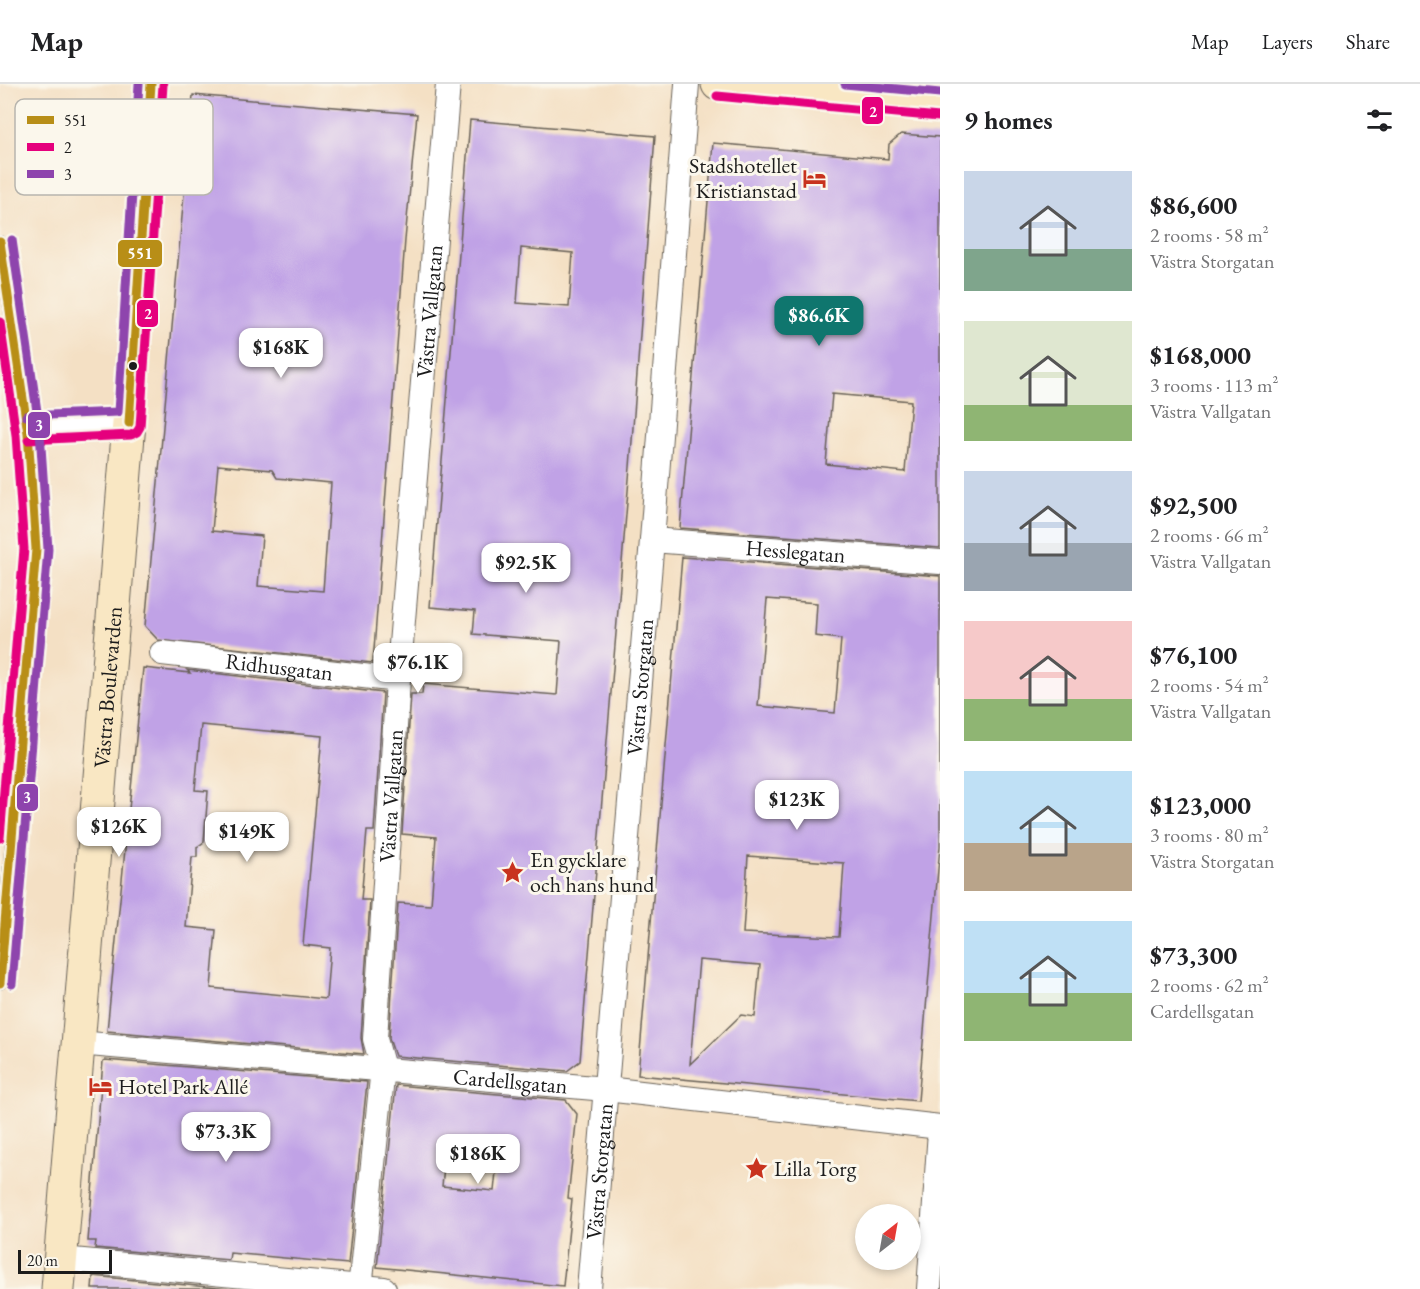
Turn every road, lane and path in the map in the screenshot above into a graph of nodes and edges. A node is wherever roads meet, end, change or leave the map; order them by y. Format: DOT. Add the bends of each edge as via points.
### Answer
graph roads {
  1 [pos="151,84"];
  2 [pos="448,84"];
  3 [pos="687,84"];
  4 [pos="718,84"];
  5 [pos="150,99"];
  6 [pos="940,105"];
  7 [pos="144,195"];
  8 [pos="0,242"];
  9 [pos="129,423"];
  10 [pos="27,428"];
  11 [pos="652,540"];
  12 [pos="940,562"];
  13 [pos="162,653"];
  14 [pos="398,680"];
  15 [pos="0,983"];
  16 [pos="78,1043"];
  17 [pos="383,1068"];
  18 [pos="606,1089"];
  19 [pos="940,1129"];
  20 [pos="60,1274"];
  21 [pos="368,1288"];
  22 [pos="590,1289"];
  23 [pos="929,1289"];
  1 -- 5 [label="street, Västra Boulevarden"];
  2 -- 14 [label="street, Västra Vallgatan"];
  3 -- 11 [label="street, Västra Storgatan"];
  4 -- 6 [label="street"];
  7 -- 9 [label="street, Västra Boulevarden"];
  8 -- 10 [label="lane"];
  9 -- 10 [label="lane"];
  9 -- 16 [label="street, Västra Boulevarden"];
  10 -- 15 [label="lane" via="35,498 35,576"];
  11 -- 12 [label="street, Hesslegatan"];
  11 -- 18 [label="street, Västra Storgatan"];
  13 -- 14 [label="street, Ridhusgatan"];
  14 -- 17 [label="street, Västra Vallgatan" via="375,1039"];
  16 -- 17 [label="street, Cardellsgatan"];
  16 -- 20 [label="street, Västra Boulevarden"];
  17 -- 18 [label="street, Cardellsgatan"];
  17 -- 21 [label="street, Västra Vallgatan"];
  18 -- 19 [label="street, Cardellsgatan"];
  18 -- 22 [label="street, Västra Storgatan"];
  19 -- 23 [label="street"];
  20 -- 21 [label="street"];
}
